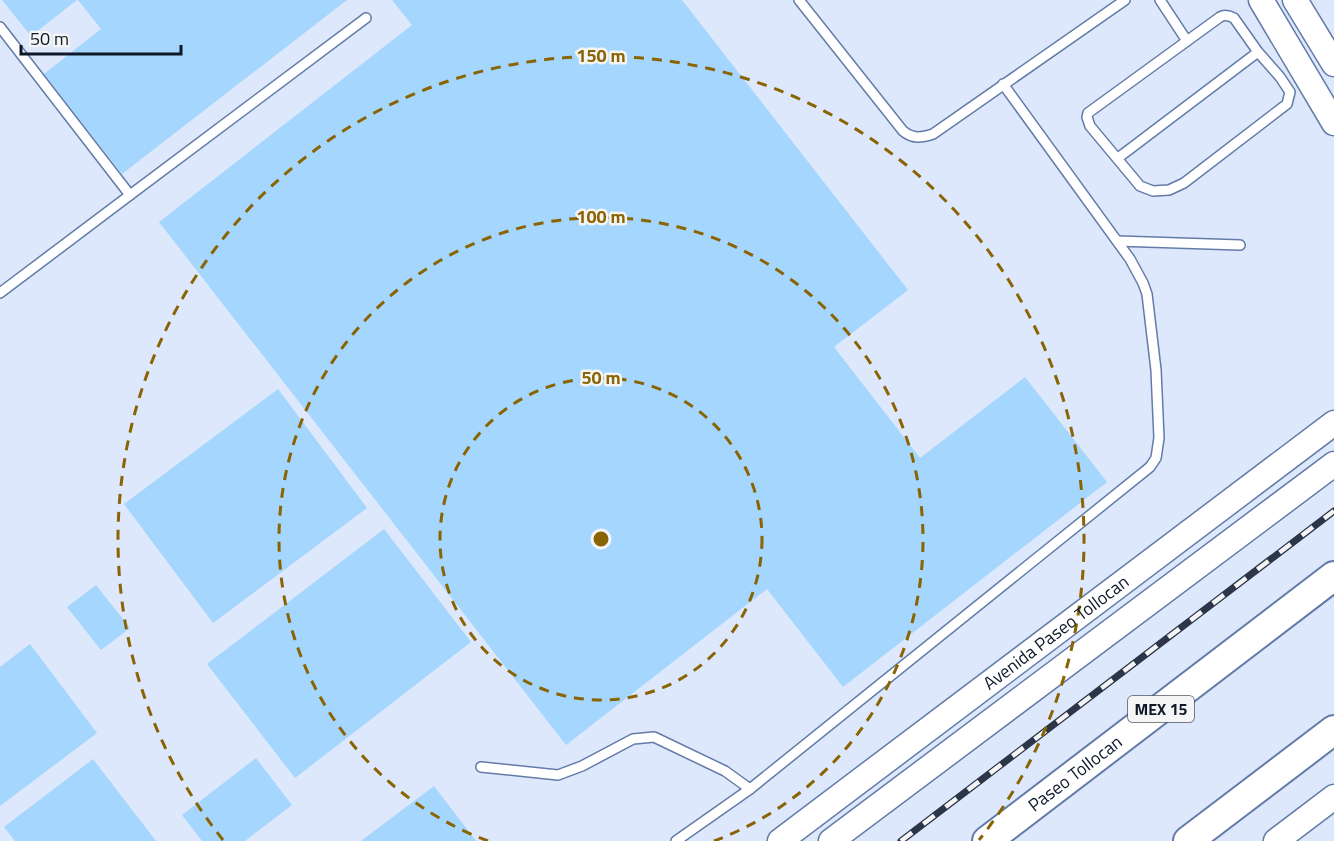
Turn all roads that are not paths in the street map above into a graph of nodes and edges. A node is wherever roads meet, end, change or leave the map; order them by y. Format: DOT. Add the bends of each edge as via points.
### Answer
graph roads {
  1 [pos="799,0"];
  2 [pos="1125,0"];
  3 [pos="1160,0"];
  4 [pos="1261,0"];
  5 [pos="1295,0"];
  6 [pos="366,18"];
  7 [pos="0,27"];
  8 [pos="1187,41"];
  9 [pos="1258,52"];
  10 [pos="1334,64"];
  11 [pos="1003,84"];
  12 [pos="1334,123"];
  13 [pos="1118,158"];
  14 [pos="130,195"];
  15 [pos="1117,242"];
  16 [pos="1240,245"];
  17 [pos="0,293"];
  18 [pos="1334,423"];
  19 [pos="1334,464"];
  20 [pos="1334,576"];
  21 [pos="1334,730"];
  22 [pos="481,767"];
  23 [pos="750,789"];
  24 [pos="1334,797"];
  25 [pos="676,841"];
  26 [pos="780,841"];
  27 [pos="831,841"];
  28 [pos="987,841"];
  29 [pos="1188,841"];
  30 [pos="1276,841"];
  1 -- 11 [label="lane" via="908,135 917,138 933,134"];
  2 -- 11 [label="lane"];
  3 -- 8 [label="lane"];
  4 -- 12 [label="main road"];
  5 -- 10 [label="main road"];
  6 -- 14 [label="lane"];
  7 -- 14 [label="lane"];
  8 -- 9 [label="lane" via="1223,16 1230,16"];
  8 -- 13 [label="lane" via="1088,113 1090,126"];
  9 -- 13 [label="lane"];
  9 -- 13 [label="lane" via="1290,92 1287,104 1184,183 1169,190 1153,191 1140,186"];
  11 -- 15 [label="lane"];
  14 -- 17 [label="lane"];
  15 -- 16 [label="lane"];
  15 -- 23 [label="lane" via="1138,272 1147,294 1159,438 1156,458 1150,467"];
  18 -- 26 [label="main road, Avenida Paseo Tollocan"];
  19 -- 27 [label="main road, Avenida Paseo Tollocan"];
  20 -- 28 [label="highway, Paseo Tollocan / MEX 15"];
  21 -- 29 [label="highway"];
  22 -- 23 [label="lane" via="558,775 633,739 654,737 725,771"];
  23 -- 25 [label="lane"];
  24 -- 30 [label="main road"];
}
